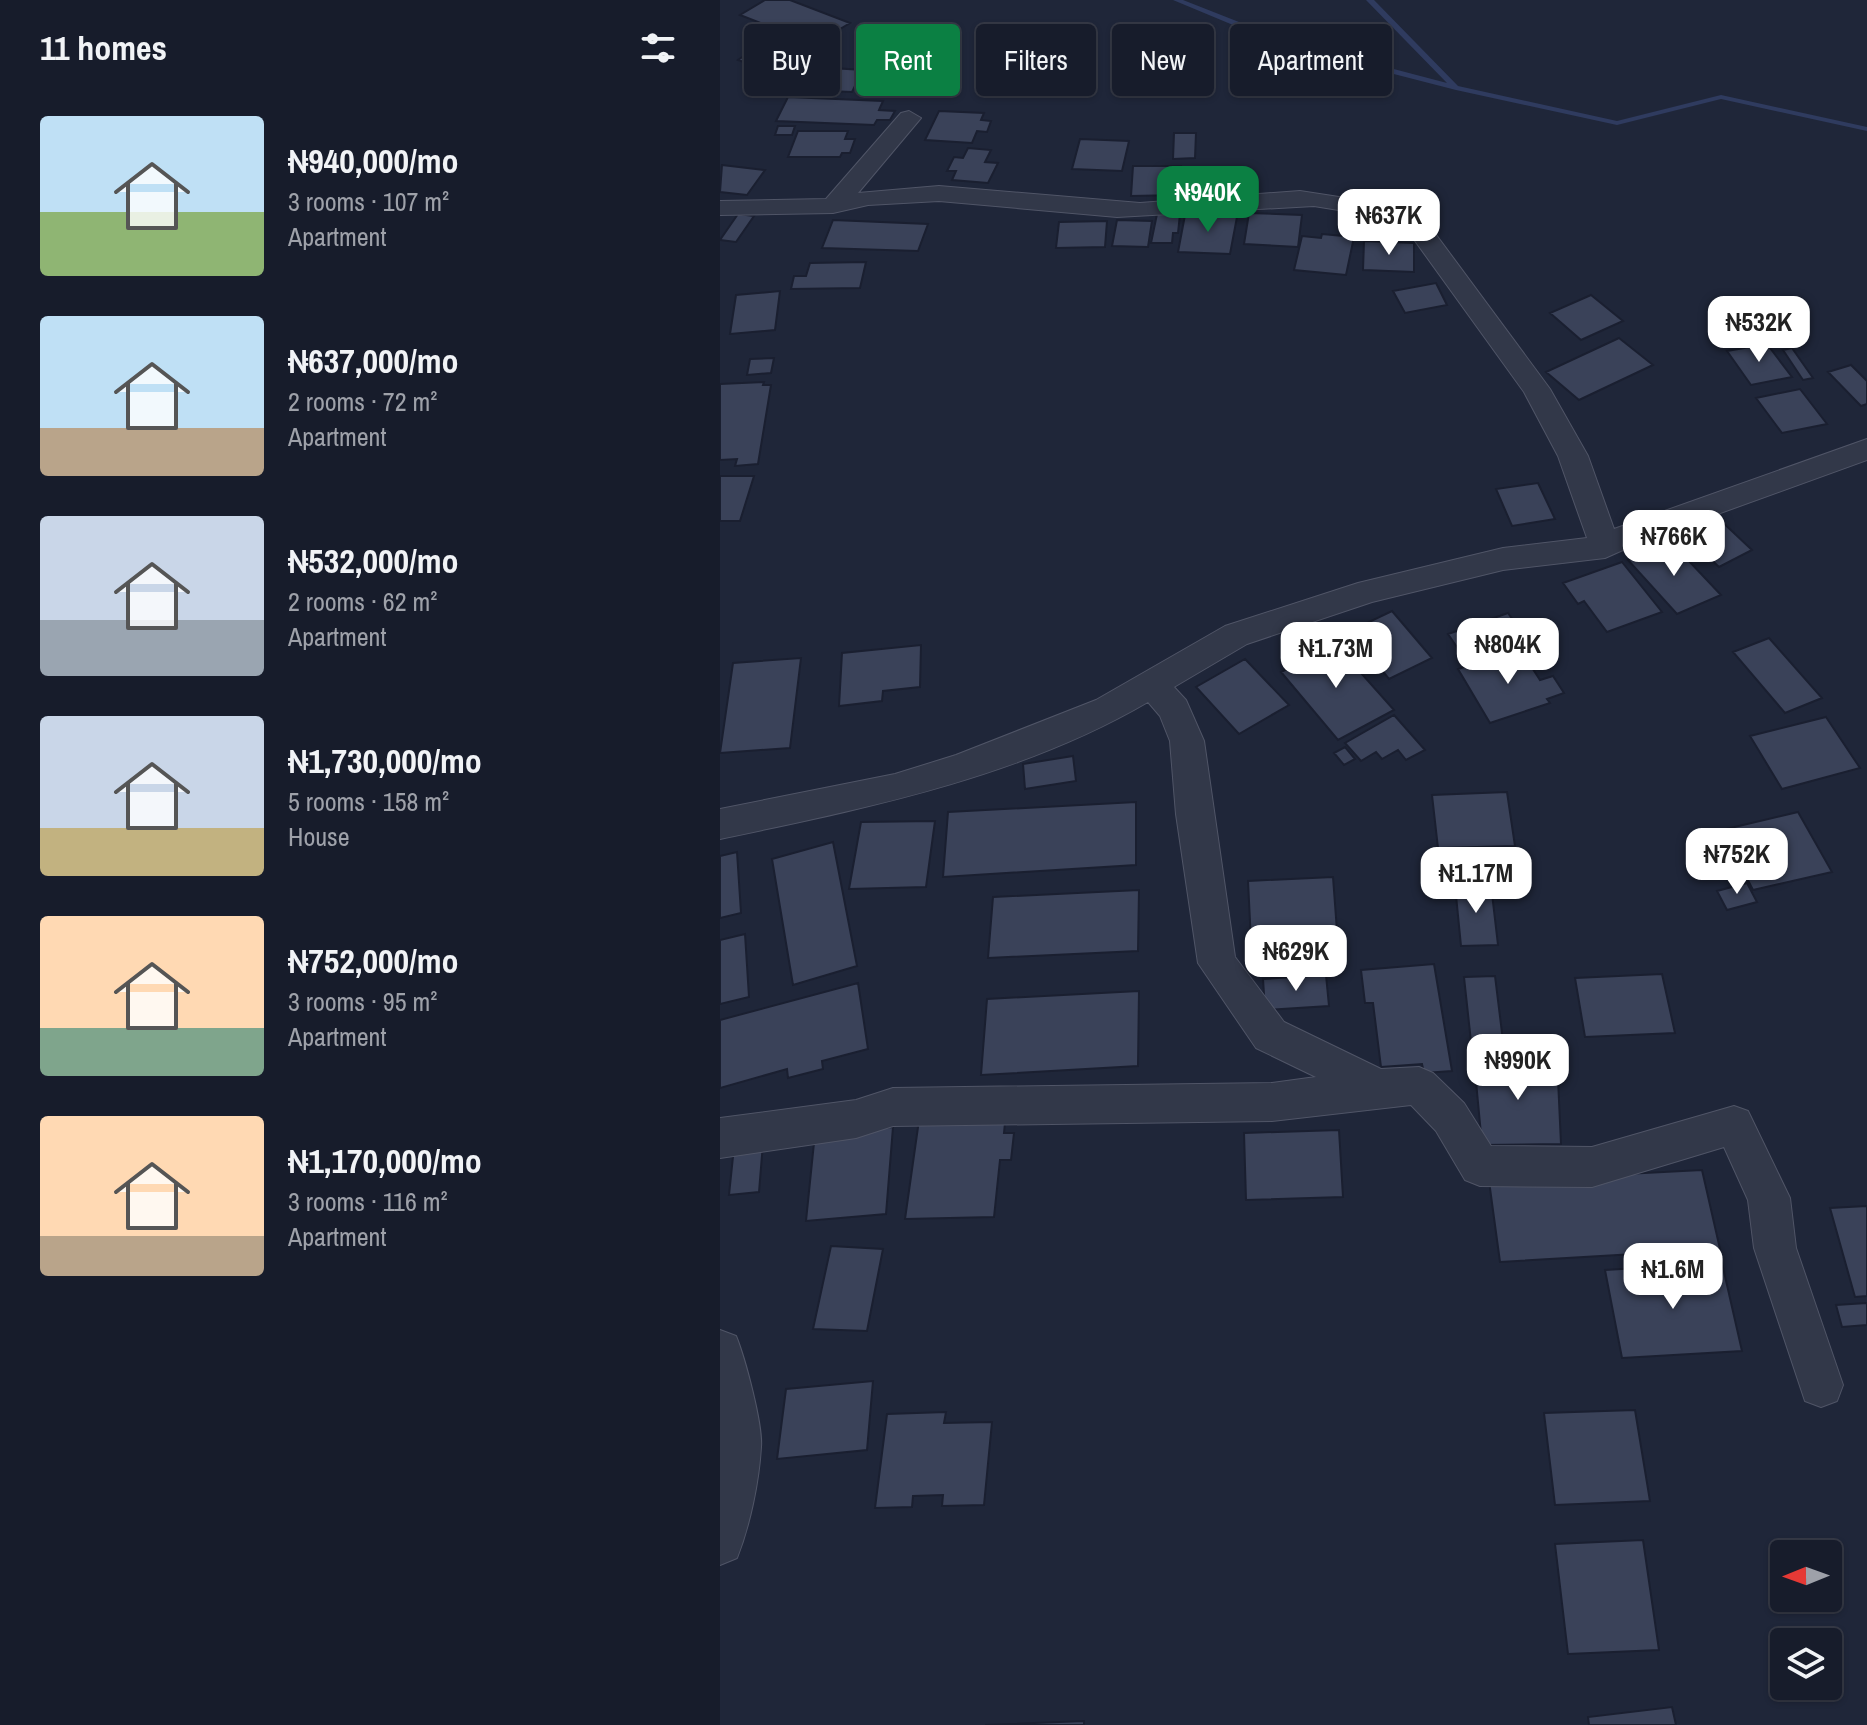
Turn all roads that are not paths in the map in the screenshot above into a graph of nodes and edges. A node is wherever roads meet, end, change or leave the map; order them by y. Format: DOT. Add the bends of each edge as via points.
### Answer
graph roads {
  1 [pos="909,118"];
  2 [pos="833,206"];
  3 [pos="720,208"];
  4 [pos="1867,449"];
  5 [pos="1605,547"];
  6 [pos="1150,682"];
  7 [pos="720,824"];
  8 [pos="1379,1088"];
  9 [pos="720,1138"];
  10 [pos="720,1352"];
  11 [pos="1821,1385"];
  12 [pos="720,1541"];
  1 -- 2 [label="street"];
  2 -- 3 [label="street"];
  2 -- 5 [label="street" via="907,191 1121,210 1299,198 1408,214 1536,389 1573,456"];
  4 -- 5 [label="street"];
  5 -- 6 [label="street" via="1503,559 1369,591 1236,635"];
  6 -- 7 [label="street" via="1108,709 964,767 895,788"];
  6 -- 8 [label="street" via="1174,709 1187,741 1217,963 1270,1035"];
  8 -- 9 [label="street" via="1272,1102 893,1107 856,1119"];
  8 -- 11 [label="street" via="1419,1086 1450,1117 1480,1166 1592,1167 1734,1125 1769,1198 1775,1248"];
  10 -- 12 [label="street" via="739,1444"];
}
